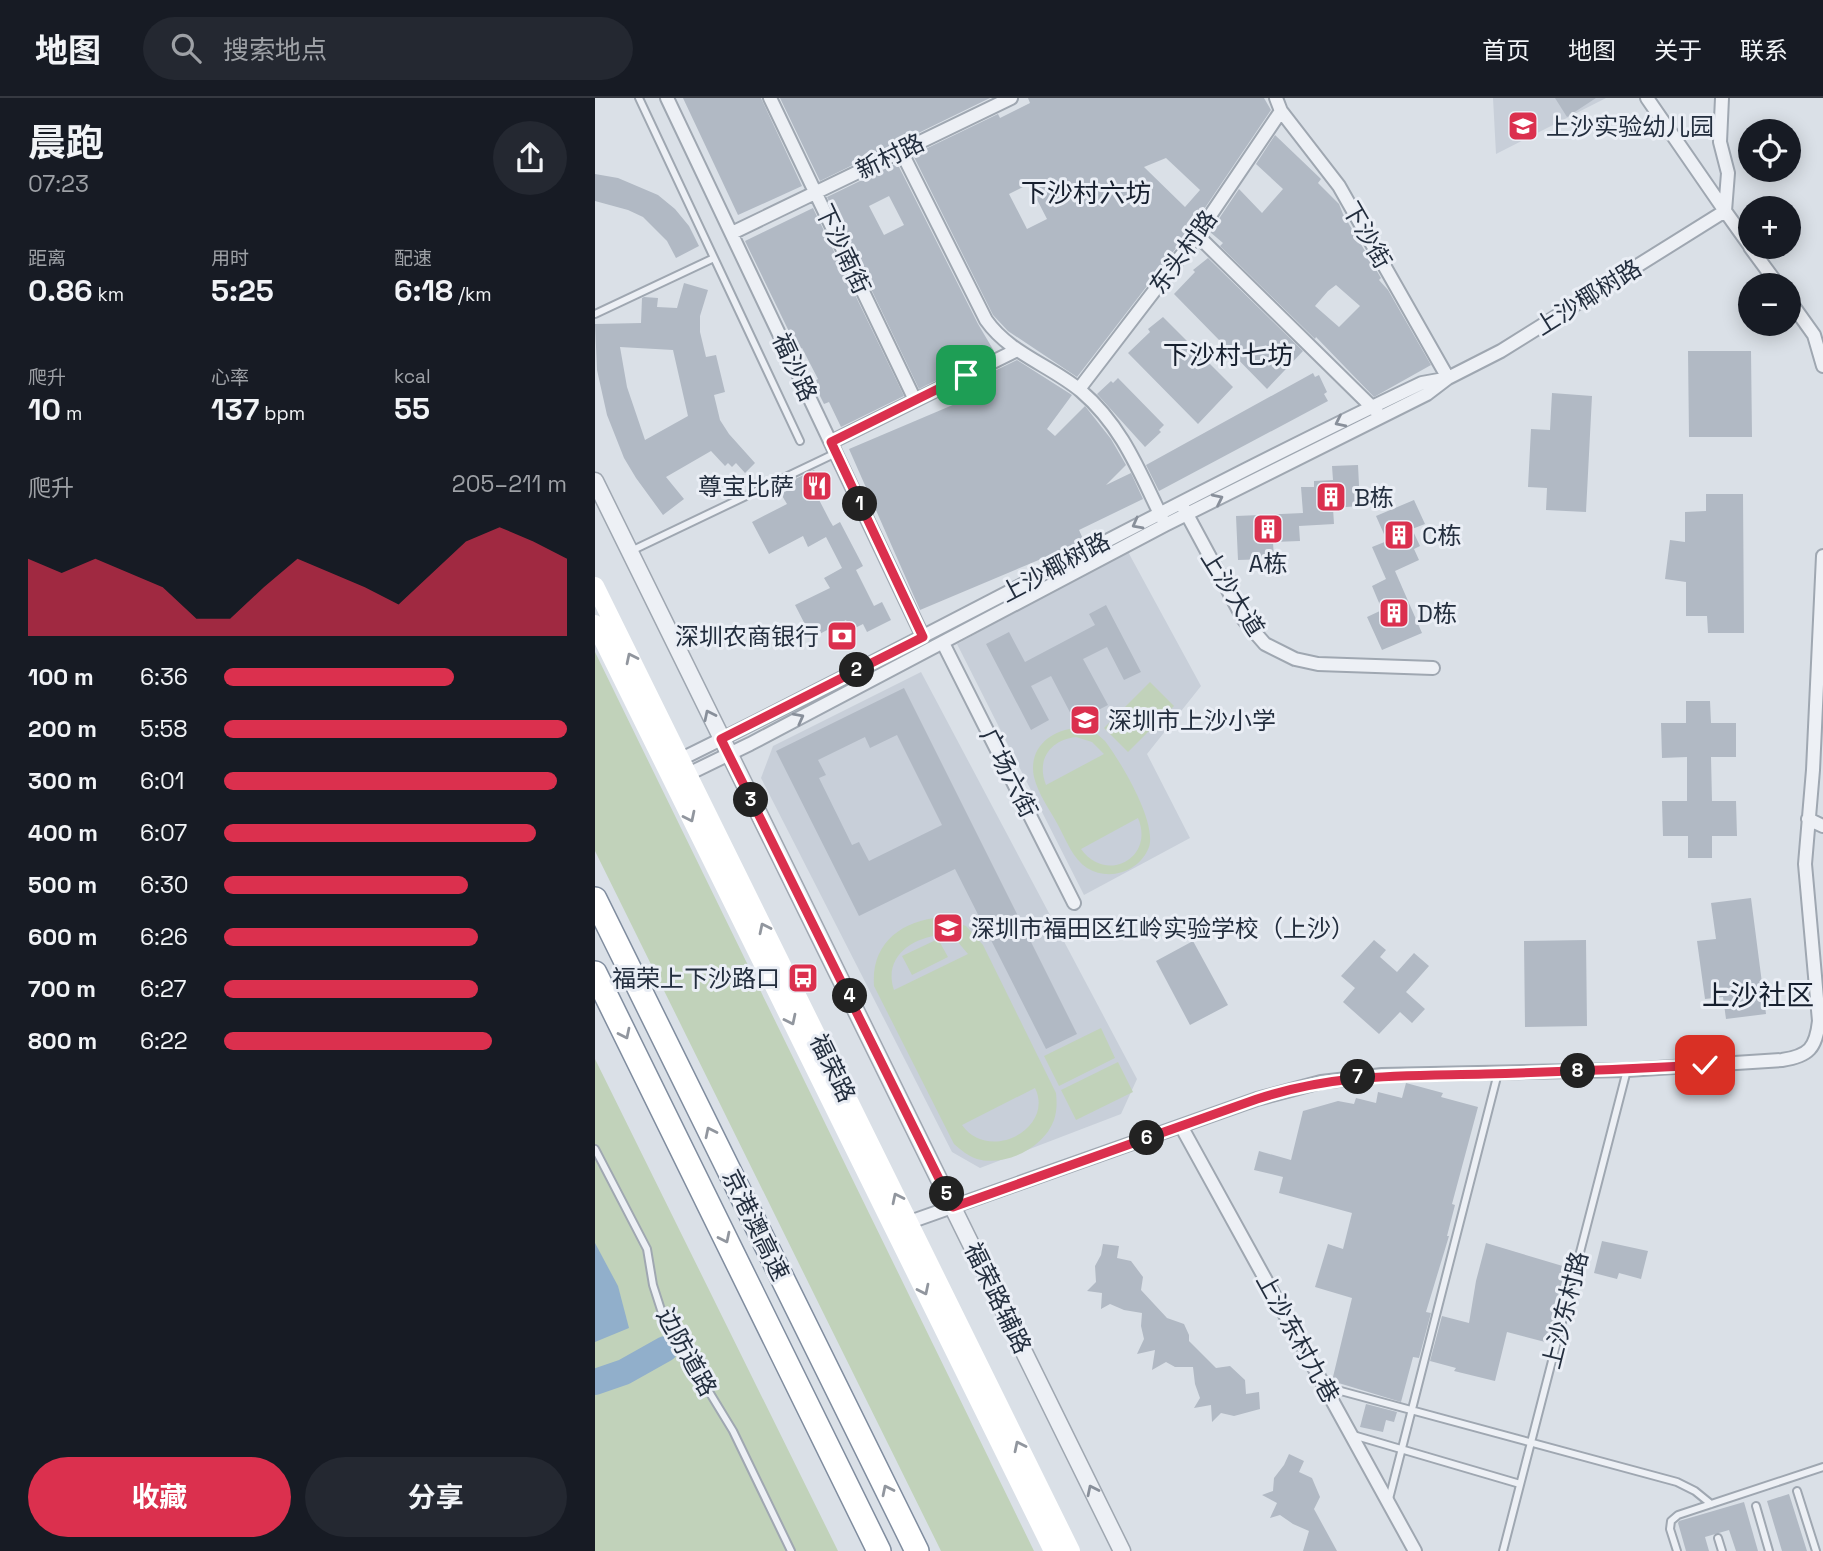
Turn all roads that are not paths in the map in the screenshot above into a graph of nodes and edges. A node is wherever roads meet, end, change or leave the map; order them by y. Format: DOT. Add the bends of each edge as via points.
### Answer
graph roads {
  1 [pos="639,98"];
  2 [pos="667,98"];
  3 [pos="770,98"];
  4 [pos="1011,98"];
  5 [pos="1276,98"];
  6 [pos="1647,98"];
  7 [pos="1722,98"];
  8 [pos="1281,111"];
  9 [pos="901,151"];
  10 [pos="816,192"];
  11 [pos="1725,211"];
  12 [pos="1738,230"];
  13 [pos="732,233"];
  14 [pos="1197,236"];
  15 [pos="714,258"];
  16 [pos="595,314"];
  17 [pos="1801,317"];
  18 [pos="1017,350"];
  19 [pos="1823,366"];
  20 [pos="1448,378"];
  21 [pos="1079,389"];
  22 [pos="915,400"];
  23 [pos="1373,406"];
  24 [pos="1381,417"];
  25 [pos="800,442"];
  26 [pos="833,447"];
  27 [pos="595,481"];
  28 [pos="1179,501"];
  29 [pos="595,502"];
  30 [pos="1159,512"];
  31 [pos="1186,514"];
  32 [pos="612,516"];
  33 [pos="1165,525"];
  34 [pos="631,551"];
  35 [pos="1823,556"];
  36 [pos="595,586"];
  37 [pos="595,624"];
  38 [pos="923,637"];
  39 [pos="943,643"];
  40 [pos="1433,668"];
  41 [pos="725,747"];
  42 [pos="676,770"];
  43 [pos="1808,819"];
  44 [pos="1823,826"];
  45 [pos="595,899"];
  46 [pos="1074,903"];
  47 [pos="595,973"];
  48 [pos="1820,1037"];
  49 [pos="1627,1070"];
  50 [pos="1498,1073"];
  51 [pos="1181,1126"];
  52 [pos="595,1149"];
  53 [pos="953,1207"];
  54 [pos="901,1225"];
  55 [pos="1325,1387"];
  56 [pos="1412,1410"];
  57 [pos="1351,1434"];
  58 [pos="1531,1442"];
  59 [pos="1402,1449"];
  60 [pos="1823,1467"];
  61 [pos="1520,1484"];
  62 [pos="1797,1491"];
  63 [pos="1388,1502"];
  64 [pos="1710,1504"];
  65 [pos="1756,1506"];
  66 [pos="1718,1538"];
  67 [pos="791,1551"];
  68 [pos="879,1551"];
  69 [pos="917,1551"];
  70 [pos="1053,1551"];
  71 [pos="1071,1551"];
  72 [pos="1122,1551"];
  73 [pos="1415,1551"];
  74 [pos="1503,1551"];
  75 [pos="1677,1551"];
  76 [pos="1722,1551"];
  77 [pos="1769,1551"];
  78 [pos="1816,1551"];
  1 -- 15 [label="lane"];
  2 -- 13 [label="street, 福沙路"];
  3 -- 10 [label="street, 下沙南街"];
  4 -- 9 [label="street, 新村路"];
  5 -- 8 [label="street, 下沙街"];
  6 -- 11 [label="street"];
  7 -- 11 [label="street" via="1720,142 1728,173"];
  8 -- 14 [label="street, 东头村路"];
  8 -- 20 [label="street, 下沙街" via="1339,186"];
  9 -- 10 [label="street, 新村路"];
  9 -- 18 [label="street" via="986,320"];
  10 -- 13 [label="street, 新村路"];
  10 -- 22 [label="street, 下沙南街"];
  11 -- 12 [label="street"];
  11 -- 20 [label="street, 上沙椰树路" via="1501,352"];
  13 -- 26 [label="street, 福沙路"];
  14 -- 21 [label="street, 东头村路"];
  14 -- 23 [label="street"];
  15 -- 16 [label="lane"];
  15 -- 25 [label="lane"];
  17 -- 19 [label="street" via="1814,335"];
  18 -- 21 [label="street"];
  18 -- 22 [label="street"];
  20 -- 23 [label="street, 上沙椰树路" via="1422,383"];
  20 -- 24 [label="street, 上沙椰树路"];
  21 -- 30 [label="street" via="1122,437"];
  22 -- 26 [label="street"];
  23 -- 24 [label="street"];
  23 -- 28 [label="street, 上沙椰树路, one-way"];
  31 -- 24 [label="street, 上沙椰树路, one-way"];
  26 -- 34 [label="lane"];
  26 -- 38 [label="street, 福沙路"];
  27 -- 32 [label="street, 福荣路辅路"];
  28 -- 30 [label="street, 上沙椰树路"];
  28 -- 31 [label="street, 上沙大道"];
  29 -- 32 [label="lane"];
  30 -- 33 [label="street"];
  30 -- 38 [label="street, 上沙椰树路, one-way"];
  31 -- 33 [label="street, 上沙椰树路"];
  31 -- 40 [label="street, 上沙大道" via="1244,620 1265,644 1294,659 1318,664"];
  32 -- 34 [label="street, 福荣路辅路"];
  33 -- 39 [label="street, 上沙椰树路"];
  41 -- 34 [label="street, 福荣路辅路, one-way"];
  35 -- 43 [label="street"];
  42 -- 36 [label="main road, 福荣路, one-way"];
  37 -- 42 [label="main road, 福荣路"];
  38 -- 41 [label="street, 上沙椰树路"];
  41 -- 39 [label="street, 上沙椰树路, one-way"];
  39 -- 46 [label="street, 广场六街"];
  41 -- 42 [label="street, 上沙椰树路"];
  41 -- 53 [label="street, 福荣路辅路"];
  42 -- 54 [label="main road, 福荣路"];
  43 -- 44 [label="street"];
  43 -- 48 [label="street" via="1805,864"];
  69 -- 45 [label="highway, 京港澳高速, one-way"];
  47 -- 68 [label="highway, 京港澳高速, one-way"];
  48 -- 49 [label="street" via="1807,1052 1792,1058"];
  49 -- 50 [label="street"];
  49 -- 58 [label="lane, 上沙东村路"];
  50 -- 51 [label="street" via="1382,1075 1321,1082"];
  50 -- 56 [label="lane"];
  51 -- 53 [label="street"];
  51 -- 55 [label="street, 上沙东村九巷"];
  52 -- 67 [label="lane, 边防道路" via="647,1249 663,1316 733,1431"];
  53 -- 54 [label="street"];
  72 -- 53 [label="street, 福荣路辅路, one-way"];
  54 -- 70 [label="main road, 福荣路, one-way"];
  71 -- 54 [label="main road, 福荣路, one-way"];
  55 -- 56 [label="lane"];
  55 -- 57 [label="street, 上沙东村九巷"];
  56 -- 58 [label="lane"];
  56 -- 59 [label="lane"];
  57 -- 59 [label="lane"];
  57 -- 63 [label="street, 上沙东村九巷"];
  58 -- 61 [label="lane, 上沙东村路"];
  58 -- 64 [label="lane" via="1677,1482"];
  59 -- 61 [label="lane"];
  59 -- 63 [label="lane"];
  60 -- 64 [label="lane"];
  61 -- 74 [label="lane, 上沙东村路"];
  62 -- 78 [label="lane"];
  63 -- 73 [label="street, 上沙东村九巷"];
  64 -- 75 [label="lane" via="1671,1521"];
  65 -- 77 [label="lane"];
  66 -- 76 [label="lane"];
}
